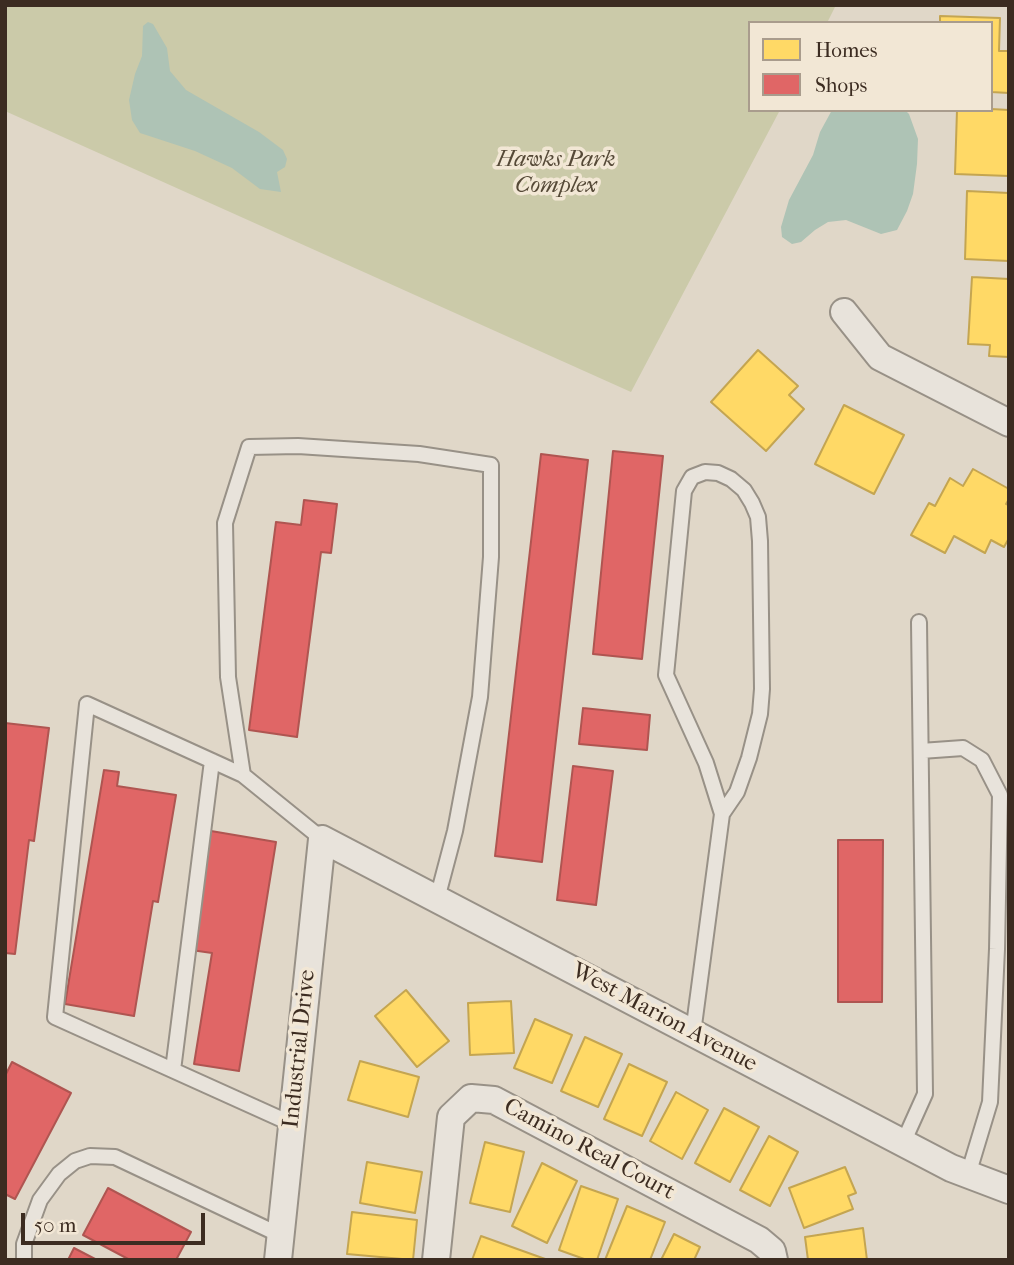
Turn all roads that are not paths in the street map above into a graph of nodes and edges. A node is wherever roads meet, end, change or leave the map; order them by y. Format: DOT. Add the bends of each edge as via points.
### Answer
graph roads {
  1 [pos="844,312"];
  2 [pos="1009,423"];
  3 [pos="919,622"];
  4 [pos="921,751"];
  5 [pos="212,761"];
  6 [pos="243,775"];
  7 [pos="722,814"];
  8 [pos="322,839"];
  9 [pos="437,899"];
  10 [pos="693,1033"];
  11 [pos="173,1070"];
  12 [pos="292,1124"];
  13 [pos="903,1143"];
  14 [pos="968,1175"];
  15 [pos="1009,1190"];
  16 [pos="279,1247"];
  17 [pos="24,1260"];
  18 [pos="436,1260"];
  19 [pos="774,1260"];
  1 -- 2 [label="street" via="880,357"];
  3 -- 4 [label="lane"];
  4 -- 13 [label="lane" via="925,1094"];
  4 -- 14 [label="lane" via="963,748 982,760 1000,795 990,1102"];
  5 -- 6 [label="lane"];
  5 -- 11 [label="lane"];
  5 -- 11 [label="lane" via="87,704 55,1017"];
  6 -- 8 [label="lane"];
  6 -- 9 [label="lane" via="228,677 225,523 249,447 419,454 491,465 491,557 480,697"];
  7 -- 7 [label="lane" via="706,763 666,675 684,491 692,477 705,472 718,473 744,490 758,517 760,541 760,714 737,792"];
  7 -- 10 [label="lane"];
  8 -- 9 [label="street, West Marion Avenue"];
  8 -- 12 [label="street, Industrial Drive"];
  9 -- 10 [label="street, West Marion Avenue"];
  10 -- 13 [label="street, West Marion Avenue"];
  11 -- 12 [label="lane"];
  12 -- 16 [label="street, Industrial Drive"];
  13 -- 14 [label="street, West Marion Avenue"];
  14 -- 15 [label="street, West Marion Avenue"];
  16 -- 17 [label="lane" via="115,1157 90,1156 59,1174 40,1200 24,1244"];
  18 -- 19 [label="street, Camino Real Court" via="451,1117 471,1098 494,1100 759,1240 772,1251"];
}
